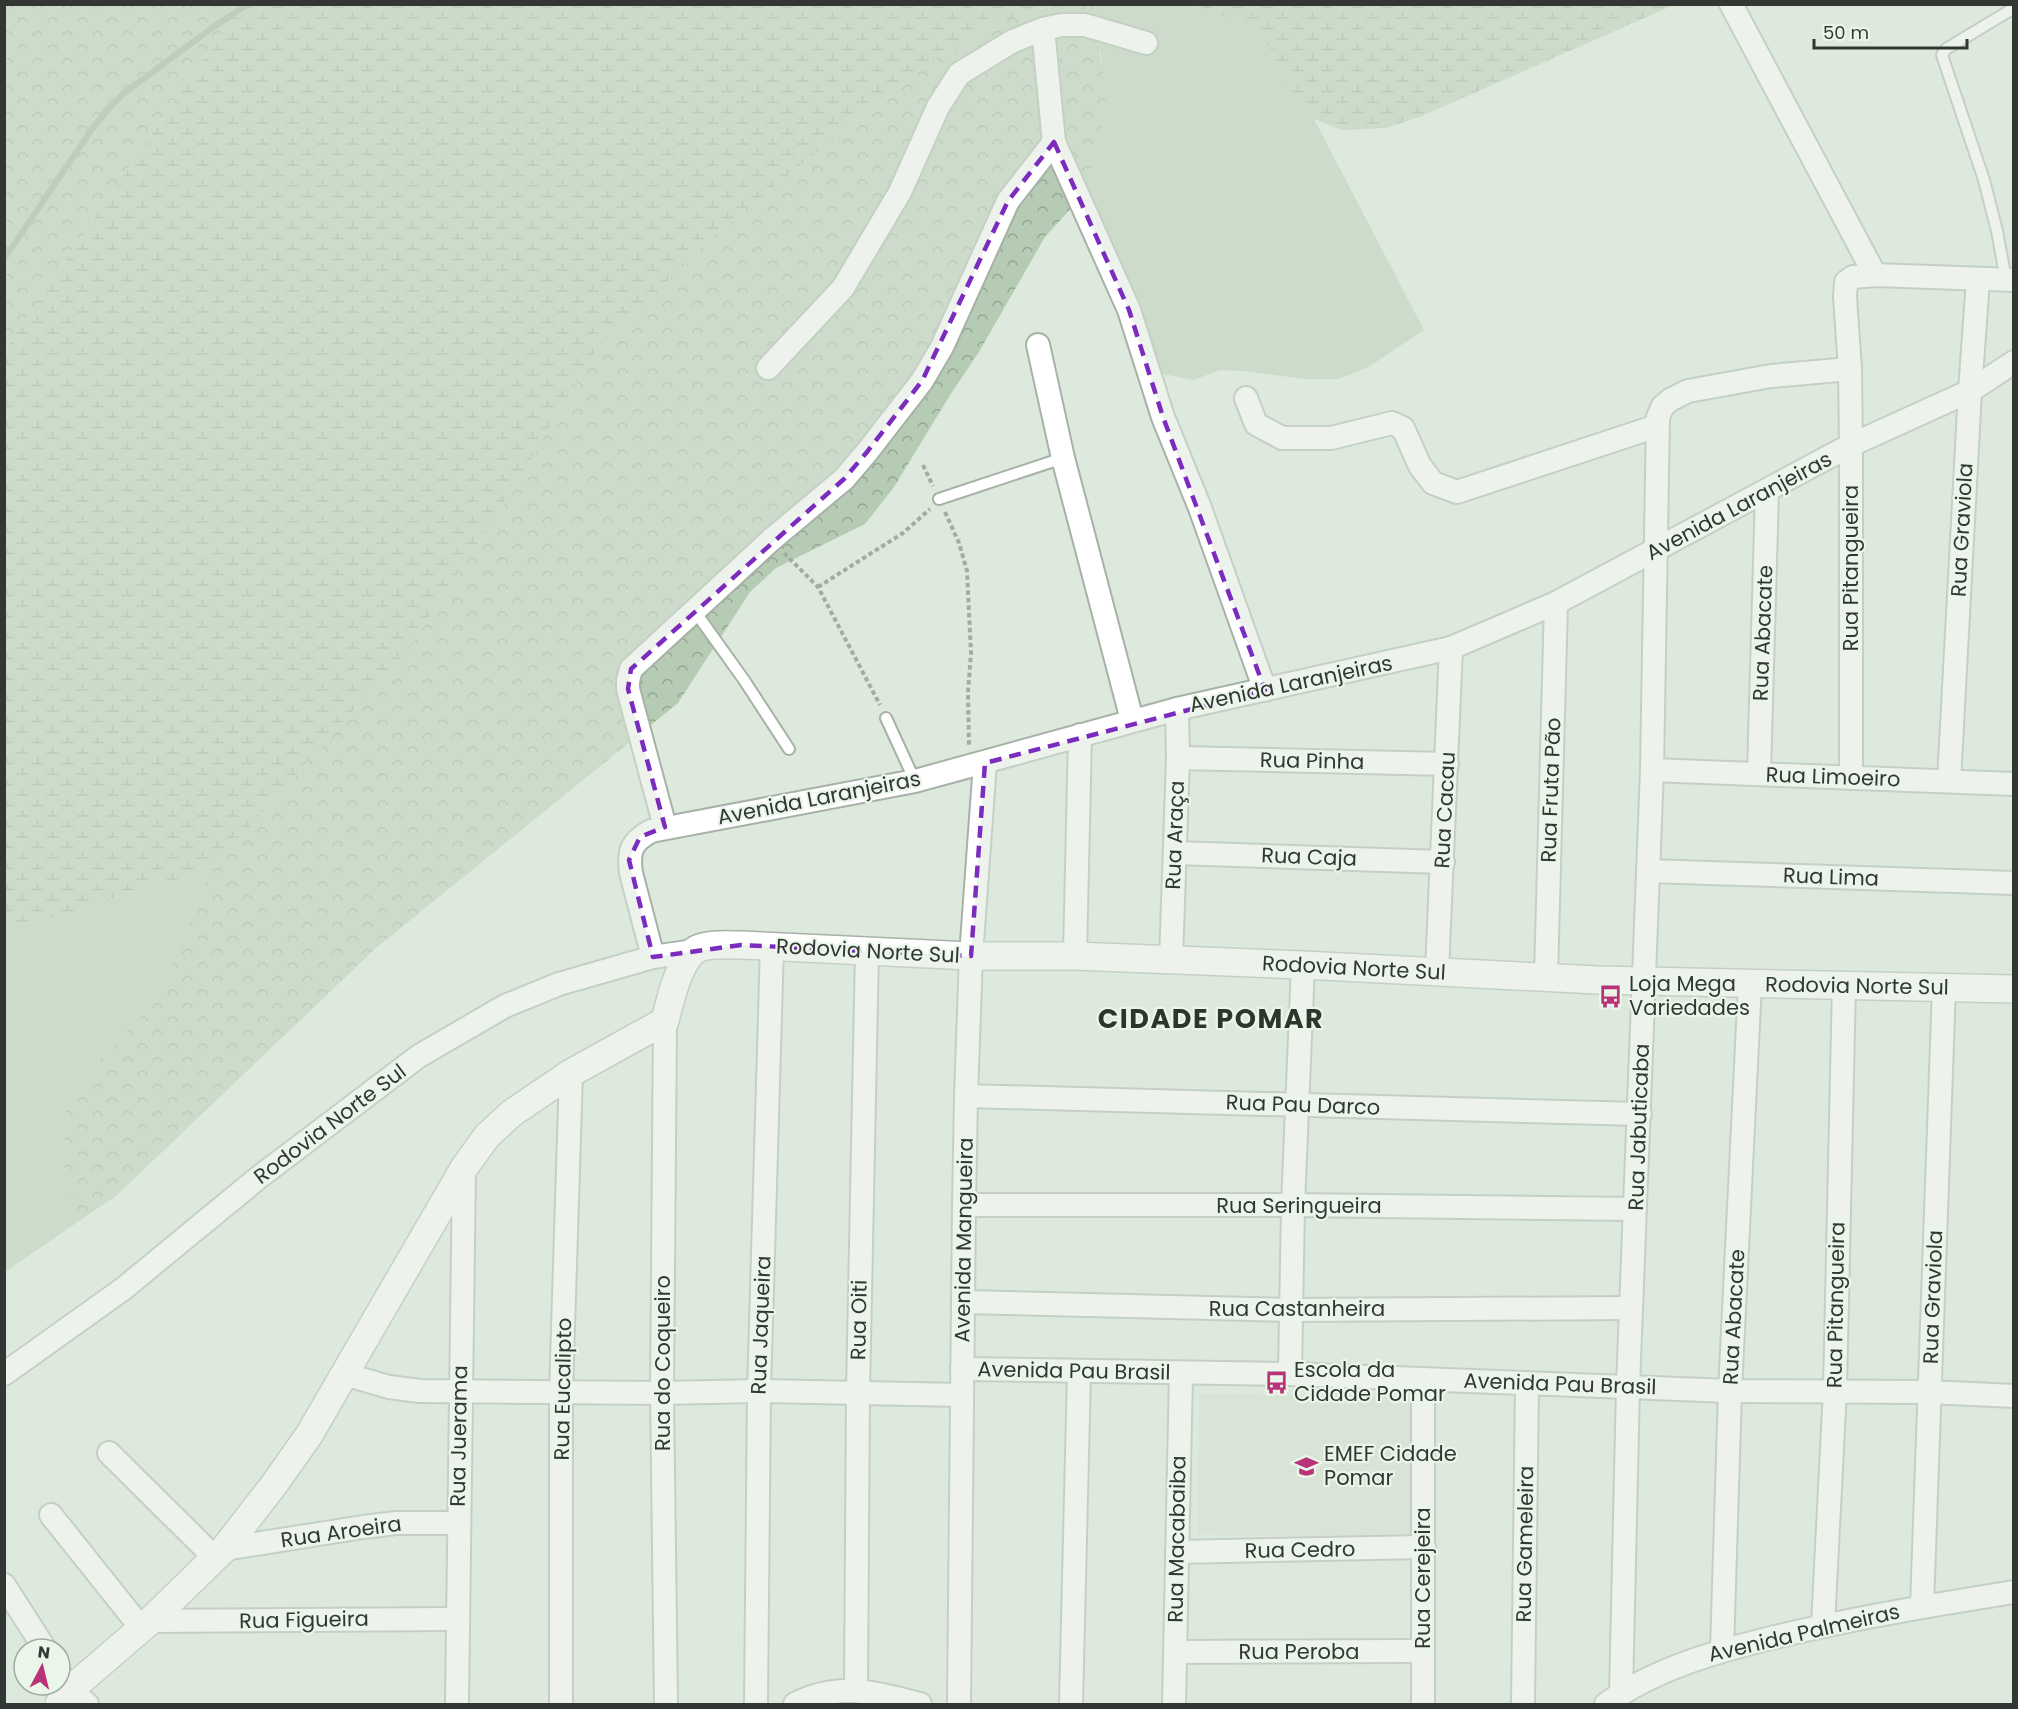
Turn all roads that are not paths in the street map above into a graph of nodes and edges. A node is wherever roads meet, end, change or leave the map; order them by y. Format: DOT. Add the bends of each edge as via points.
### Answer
graph roads {
  1 [pos="1731,4"];
  2 [pos="2013,8"];
  3 [pos="1043,29"];
  4 [pos="1146,43"];
  5 [pos="1054,142"];
  6 [pos="1875,275"];
  7 [pos="1978,280"];
  8 [pos="2010,280"];
  9 [pos="1038,345"];
  10 [pos="2013,362"];
  11 [pos="768,368"];
  12 [pos="1850,369"];
  13 [pos="1970,390"];
  14 [pos="1246,398"];
  15 [pos="1658,421"];
  16 [pos="1851,445"];
  17 [pos="1063,458"];
  18 [pos="1767,491"];
  19 [pos="939,499"];
  20 [pos="1657,550"];
  21 [pos="1557,603"];
  22 [pos="694,609"];
  23 [pos="1451,648"];
  24 [pos="1265,690"];
  25 [pos="1177,709"];
  26 [pos="886,718"];
  27 [pos="1132,720"];
  28 [pos="1080,735"];
  29 [pos="789,749"];
  30 [pos="1178,758"];
  31 [pos="985,763"];
  32 [pos="1448,764"];
  33 [pos="1652,770"];
  34 [pos="1759,774"];
  35 [pos="1851,778"];
  36 [pos="915,781"];
  37 [pos="1949,781"];
  38 [pos="2013,784"];
  39 [pos="665,827"];
  40 [pos="1175,853"];
  41 [pos="1443,862"];
  42 [pos="1648,871"];
  43 [pos="2013,883"];
  44 [pos="772,946"];
  45 [pos="694,951"];
  46 [pos="867,951"];
  47 [pos="971,956"];
  48 [pos="1076,956"];
  49 [pos="653,957"];
  50 [pos="1171,960"];
  51 [pos="1303,965"];
  52 [pos="1437,972"];
  53 [pos="1546,977"];
  54 [pos="1644,981"];
  55 [pos="1750,984"];
  56 [pos="1844,984"];
  57 [pos="1944,987"];
  58 [pos="2013,989"];
  59 [pos="665,1021"];
  60 [pos="571,1073"];
  61 [pos="966,1096"];
  62 [pos="1296,1105"];
  63 [pos="1640,1114"];
  64 [pos="464,1168"];
  65 [pos="963,1205"];
  66 [pos="1293,1205"];
  67 [pos="1635,1209"];
  68 [pos="964,1302"];
  69 [pos="1631,1308"];
  70 [pos="1291,1310"];
  71 [pos="962,1369"];
  72 [pos="1079,1372"];
  73 [pos="1181,1373"];
  74 [pos="4,1374"];
  75 [pos="344,1374"];
  76 [pos="1290,1374"];
  77 [pos="1423,1379"];
  78 [pos="1527,1384"];
  79 [pos="1628,1386"];
  80 [pos="1834,1390"];
  81 [pos="759,1391"];
  82 [pos="1730,1391"];
  83 [pos="460,1392"];
  84 [pos="561,1392"];
  85 [pos="858,1392"];
  86 [pos="1929,1392"];
  87 [pos="662,1394"];
  88 [pos="962,1395"];
  89 [pos="2013,1396"];
  90 [pos="109,1453"];
  91 [pos="51,1515"];
  92 [pos="458,1523"];
  93 [pos="1424,1547"];
  94 [pos="1177,1552"];
  95 [pos="219,1554"];
  96 [pos="4,1585"];
  97 [pos="2013,1592"];
  98 [pos="1922,1606"];
  99 [pos="457,1618"];
  100 [pos="146,1625"];
  101 [pos="1823,1625"];
  102 [pos="37,1637"];
  103 [pos="1722,1650"];
  104 [pos="1423,1651"];
  105 [pos="1174,1652"];
  106 [pos="72,1690"];
  107 [pos="856,1690"];
  108 [pos="1613,1699"];
  109 [pos="457,1704"];
  110 [pos="561,1704"];
  111 [pos="666,1704"];
  112 [pos="756,1704"];
  113 [pos="795,1704"];
  114 [pos="920,1704"];
  115 [pos="959,1704"];
  116 [pos="1071,1704"];
  117 [pos="1174,1704"];
  118 [pos="1423,1704"];
  119 [pos="1523,1704"];
  1 -- 6 [label="street"];
  2 -- 8 [label="lane" via="1942,55 1984,180"];
  3 -- 4 [label="street" via="1085,25"];
  3 -- 5 [label="street"];
  3 -- 11 [label="street" via="1013,40 959,74 938,107 900,192 843,288"];
  5 -- 22 [label="street" via="1008,201 942,347 922,381 844,479"];
  5 -- 24 [label="street" via="1129,310 1163,417"];
  6 -- 7 [label="street"];
  6 -- 12 [label="street, Rua Pitangueira" via="1853,277 1846,282"];
  7 -- 8 [label="street"];
  7 -- 13 [label="street, Rua Graviola"];
  9 -- 17 [label="street"];
  10 -- 13 [label="street, Avenida Laranjeiras"];
  12 -- 15 [label="street" via="1771,376 1688,391 1663,406"];
  12 -- 16 [label="street, Rua Pitangueira"];
  13 -- 16 [label="street, Avenida Laranjeiras"];
  13 -- 37 [label="street, Rua Graviola"];
  14 -- 15 [label="street" via="1256,424 1282,438 1331,438 1392,423 1403,428 1420,466 1433,483 1457,492"];
  15 -- 20 [label="street, Rua Jabuticaba"];
  16 -- 18 [label="street, Avenida Laranjeiras"];
  16 -- 35 [label="street, Rua Pitangueira"];
  17 -- 19 [label="lane"];
  17 -- 27 [label="street"];
  18 -- 20 [label="street, Avenida Laranjeiras"];
  18 -- 34 [label="street, Rua Abacate"];
  20 -- 21 [label="street, Avenida Laranjeiras"];
  20 -- 33 [label="street, Rua Jabuticaba"];
  21 -- 23 [label="street, Avenida Laranjeiras"];
  21 -- 53 [label="street, Rua Fruta Pão"];
  22 -- 29 [label="lane"];
  22 -- 39 [label="street" via="636,664 628,681"];
  23 -- 24 [label="street, Avenida Laranjeiras"];
  23 -- 32 [label="street, Rua Cacau"];
  24 -- 25 [label="street, Avenida Laranjeiras"];
  25 -- 27 [label="street, Avenida Laranjeiras"];
  25 -- 30 [label="street, Rua Araça"];
  26 -- 36 [label="lane"];
  27 -- 28 [label="street, Avenida Laranjeiras"];
  28 -- 31 [label="street, Avenida Laranjeiras"];
  28 -- 48 [label="street"];
  30 -- 32 [label="street, Rua Pinha"];
  30 -- 40 [label="street, Rua Araça"];
  31 -- 36 [label="street, Avenida Laranjeiras"];
  31 -- 47 [label="street, Avenida Mangueira"];
  32 -- 41 [label="street, Rua Cacau"];
  33 -- 34 [label="street, Rua Limoeiro"];
  33 -- 42 [label="street, Rua Jabuticaba"];
  34 -- 35 [label="street, Rua Limoeiro"];
  35 -- 37 [label="street, Rua Limoeiro"];
  36 -- 39 [label="street, Avenida Laranjeiras"];
  37 -- 38 [label="street, Rua Limoeiro"];
  39 -- 49 [label="street, Avenida Laranjeiras" via="640,837 629,860"];
  40 -- 41 [label="street, Rua Caja"];
  40 -- 50 [label="street, Rua Araça"];
  41 -- 52 [label="street, Rua Cacau"];
  42 -- 43 [label="street, Rua Lima"];
  42 -- 54 [label="street, Rua Jabuticaba"];
  44 -- 45 [label="street, Rodovia Norte Sul" via="719,945"];
  44 -- 46 [label="street, Rodovia Norte Sul"];
  44 -- 81 [label="street, Rua Jaqueira"];
  45 -- 49 [label="street, Rodovia Norte Sul"];
  45 -- 59 [label="street" via="681,969"];
  46 -- 47 [label="street, Rodovia Norte Sul"];
  46 -- 85 [label="street, Rua Oiti"];
  47 -- 48 [label="street, Rodovia Norte Sul"];
  47 -- 61 [label="street, Avenida Mangueira"];
  48 -- 50 [label="street, Rodovia Norte Sul"];
  49 -- 74 [label="street, Rodovia Norte Sul" via="559,984 505,1006 419,1056 258,1178 123,1289"];
  50 -- 51 [label="street, Rodovia Norte Sul"];
  51 -- 52 [label="street, Rodovia Norte Sul"];
  51 -- 62 [label="street"];
  52 -- 53 [label="street, Rodovia Norte Sul"];
  53 -- 54 [label="street, Rodovia Norte Sul"];
  54 -- 55 [label="street, Rodovia Norte Sul"];
  54 -- 63 [label="street, Rua Jabuticaba"];
  55 -- 56 [label="street, Rodovia Norte Sul"];
  55 -- 82 [label="street, Rua Abacate"];
  56 -- 57 [label="street, Rodovia Norte Sul"];
  56 -- 80 [label="street, Rua Pitangueira"];
  57 -- 58 [label="street, Rodovia Norte Sul"];
  57 -- 86 [label="street, Rua Graviola"];
  59 -- 60 [label="street"];
  59 -- 87 [label="street, Rua do Coqueiro"];
  60 -- 64 [label="street" via="499,1124"];
  60 -- 84 [label="street, Rua Eucalipto"];
  61 -- 62 [label="street, Rua Pau Darco"];
  61 -- 65 [label="street, Avenida Mangueira"];
  62 -- 63 [label="street, Rua Pau Darco"];
  62 -- 66 [label="street"];
  63 -- 67 [label="street, Rua Jabuticaba"];
  64 -- 75 [label="street"];
  64 -- 83 [label="street, Rua Juerama"];
  65 -- 66 [label="street, Rua Seringueira"];
  65 -- 68 [label="street, Avenida Mangueira"];
  66 -- 67 [label="street, Rua Seringueira"];
  66 -- 70 [label="street"];
  67 -- 69 [label="street, Rua Jabuticaba"];
  68 -- 70 [label="street, Rua Castanheira"];
  68 -- 71 [label="street, Avenida Mangueira"];
  69 -- 70 [label="street, Rua Castanheira"];
  69 -- 79 [label="street, Rua Jabuticaba"];
  70 -- 76 [label="street"];
  71 -- 72 [label="street, Avenida Pau Brasil"];
  71 -- 88 [label="street, Avenida Mangueira"];
  72 -- 73 [label="street, Avenida Pau Brasil"];
  72 -- 116 [label="street"];
  73 -- 76 [label="street, Avenida Pau Brasil"];
  73 -- 94 [label="street, Rua Macabaiba"];
  75 -- 83 [label="street" via="402,1389"];
  75 -- 95 [label="street" via="309,1435"];
  76 -- 77 [label="street, Avenida Pau Brasil"];
  77 -- 78 [label="street, Avenida Pau Brasil"];
  77 -- 93 [label="street, Rua Cerejeira"];
  78 -- 79 [label="street, Avenida Pau Brasil"];
  78 -- 119 [label="street, Rua Gameleira"];
  79 -- 82 [label="street, Avenida Pau Brasil"];
  79 -- 108 [label="street, Rua Jabuticaba"];
  80 -- 82 [label="street, Avenida Pau Brasil"];
  80 -- 86 [label="street, Avenida Pau Brasil"];
  80 -- 101 [label="street, Rua Pitangueira"];
  81 -- 85 [label="street"];
  81 -- 87 [label="street"];
  81 -- 112 [label="street, Rua Jaqueira"];
  82 -- 103 [label="street, Rua Abacate"];
  83 -- 84 [label="street"];
  83 -- 92 [label="street, Rua Juerama"];
  84 -- 87 [label="street"];
  84 -- 110 [label="street, Rua Eucalipto"];
  85 -- 88 [label="street"];
  85 -- 107 [label="street, Rua Oiti"];
  86 -- 89 [label="street, Avenida Pau Brasil"];
  86 -- 98 [label="street, Rua Graviola"];
  87 -- 111 [label="street, Rua do Coqueiro"];
  88 -- 115 [label="street, Avenida Mangueira"];
  90 -- 95 [label="street"];
  91 -- 100 [label="street"];
  92 -- 95 [label="street, Rua Aroeira" via="363,1527"];
  92 -- 99 [label="street, Rua Juerama"];
  93 -- 94 [label="street, Rua Cedro"];
  93 -- 104 [label="street, Rua Cerejeira"];
  94 -- 105 [label="street, Rua Macabaiba"];
  95 -- 100 [label="street"];
  96 -- 102 [label="street"];
  97 -- 98 [label="street, Avenida Palmeiras"];
  98 -- 101 [label="street, Avenida Palmeiras"];
  99 -- 100 [label="street, Rua Figueira"];
  99 -- 109 [label="street, Rua Juerama"];
  100 -- 106 [label="street"];
  101 -- 103 [label="street, Avenida Palmeiras"];
  103 -- 108 [label="street, Avenida Palmeiras" via="1649,1678"];
  104 -- 105 [label="street, Rua Peroba"];
  104 -- 118 [label="street, Rua Cerejeira"];
  105 -- 117 [label="street, Rua Macabaiba"];
  107 -- 113 [label="street" via="826,1691"];
  107 -- 114 [label="street"];
}
